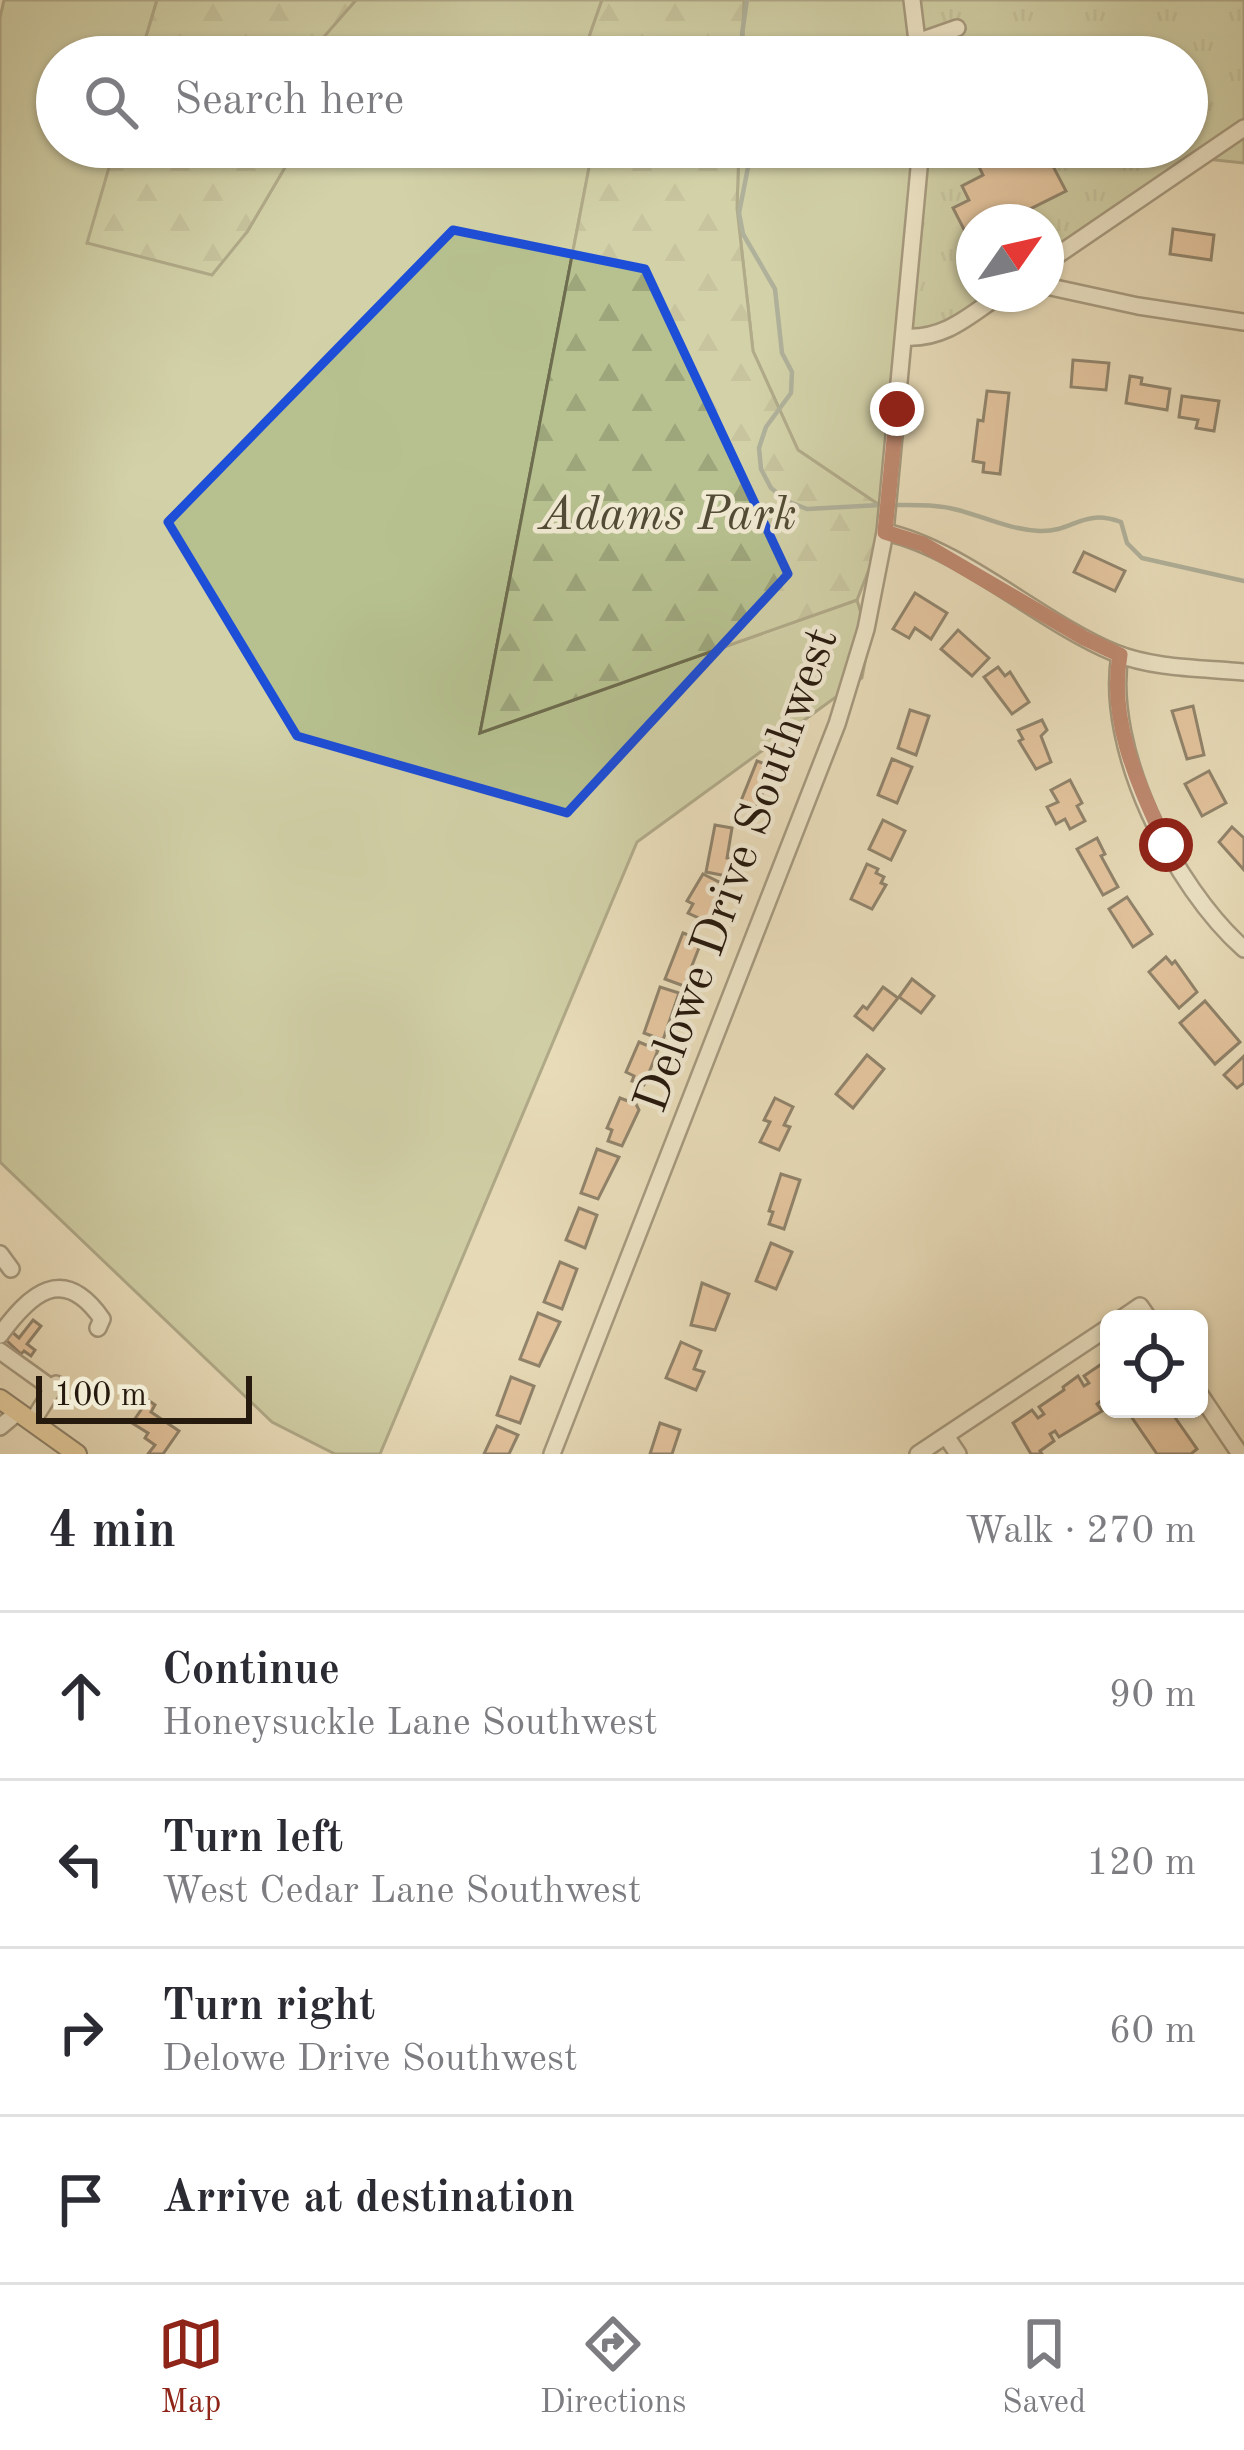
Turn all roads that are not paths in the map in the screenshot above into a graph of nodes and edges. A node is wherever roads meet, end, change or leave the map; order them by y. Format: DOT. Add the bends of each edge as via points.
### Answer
graph roads {
  1 [pos="912,0"];
  2 [pos="958,28"];
  3 [pos="916,36"];
  4 [pos="943,36"];
  5 [pos="1244,128"];
  6 [pos="1208,153"];
  7 [pos="919,168"];
  8 [pos="1185,168"];
  9 [pos="1064,251"];
  10 [pos="1064,293"];
  11 [pos="975,312"];
  12 [pos="1244,322"];
  13 [pos="904,337"];
  14 [pos="885,532"];
  15 [pos="1120,655"];
  16 [pos="1244,672"];
  17 [pos="1244,949"];
  18 [pos="98,1328"];
  19 [pos="1100,1333"];
  20 [pos="0,1335"];
  21 [pos="1,1354"];
  22 [pos="0,1399"];
  23 [pos="1208,1406"];
  24 [pos="25,1417"];
  25 [pos="0,1427"];
  26 [pos="946,1436"];
  27 [pos="65,1451"];
  28 [pos="552,1454"];
  29 [pos="918,1454"];
  30 [pos="958,1454"];
  31 [pos="1240,1454"];
  1 -- 3 [label="street"];
  2 -- 4 [label="street"];
  5 -- 6 [label="street"];
  7 -- 13 [label="street, Delowe Drive Southwest"];
  8 -- 9 [label="street"];
  10 -- 12 [label="street"];
  11 -- 13 [label="street" via="943,334"];
  13 -- 14 [label="street, Delowe Drive Southwest"];
  14 -- 15 [label="street" via="923,544"];
  14 -- 28 [label="street, Delowe Drive Southwest" via="837,724"];
  15 -- 16 [label="street"];
  15 -- 17 [label="street" via="1117,702 1135,775 1212,919"];
  18 -- 20 [label="street" via="102,1319 88,1304 52,1288 24,1303"];
  19 -- 26 [label="street"];
  21 -- 24 [label="street" via="54,1386"];
  22 -- 24 [label="main road"];
  23 -- 31 [label="street"];
  24 -- 25 [label="street"];
  24 -- 27 [label="main road"];
  26 -- 29 [label="street"];
  26 -- 30 [label="street"];
}
